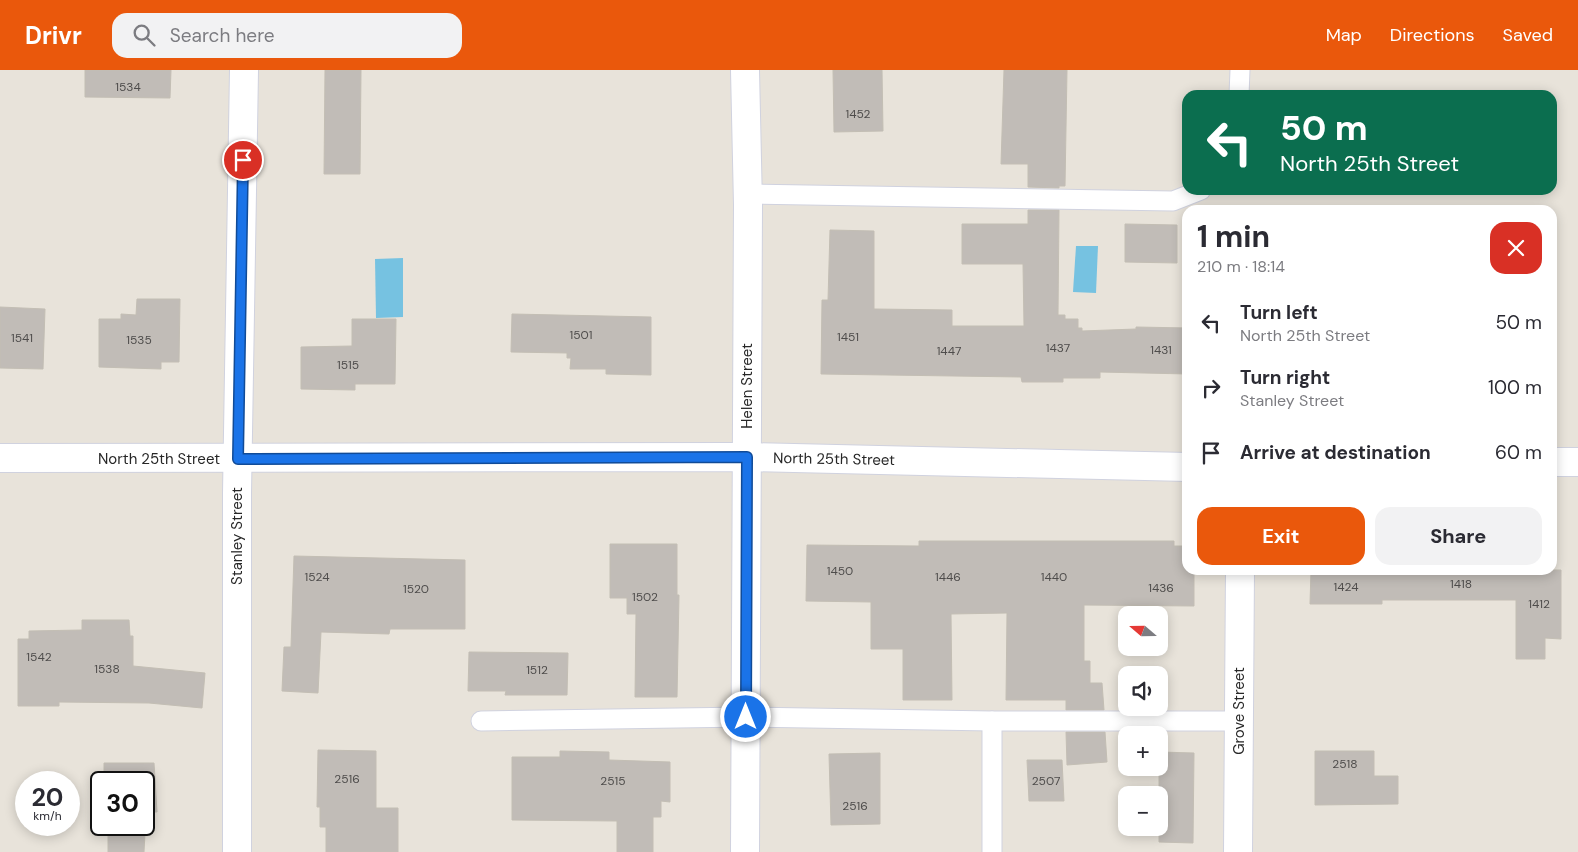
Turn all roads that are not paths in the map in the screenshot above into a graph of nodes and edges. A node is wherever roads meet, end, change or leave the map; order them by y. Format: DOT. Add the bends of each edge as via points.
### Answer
graph roads {
  1 [pos="244,70"];
  2 [pos="745,70"];
  3 [pos="1240,70"];
  4 [pos="1239,90"];
  5 [pos="747,194"];
  6 [pos="1188,195"];
  7 [pos="747,457"];
  8 [pos="0,458"];
  9 [pos="238,459"];
  10 [pos="1557,462"];
  11 [pos="1578,462"];
  12 [pos="1182,467"];
  13 [pos="1240,575"];
  14 [pos="746,717"];
  15 [pos="481,720"];
  16 [pos="992,721"];
  17 [pos="1239,721"];
  18 [pos="237,852"];
  19 [pos="745,852"];
  20 [pos="992,852"];
  21 [pos="1238,852"];
  1 -- 9 [label="street, Stanley Street"];
  2 -- 5 [label="street, Helen Street"];
  3 -- 4 [label="lane"];
  5 -- 6 [label="lane" via="1173,201"];
  5 -- 7 [label="street, Helen Street"];
  7 -- 9 [label="street, North 25th Street"];
  7 -- 12 [label="street, North 25th Street"];
  7 -- 14 [label="street, Helen Street"];
  8 -- 9 [label="street, North 25th Street"];
  9 -- 18 [label="street, Stanley Street"];
  10 -- 11 [label="street"];
  13 -- 17 [label="street, Grove Street"];
  14 -- 15 [label="lane"];
  14 -- 16 [label="lane"];
  14 -- 19 [label="street, Helen Street"];
  16 -- 17 [label="lane"];
  16 -- 20 [label="lane"];
  17 -- 21 [label="street, Grove Street"];
}
